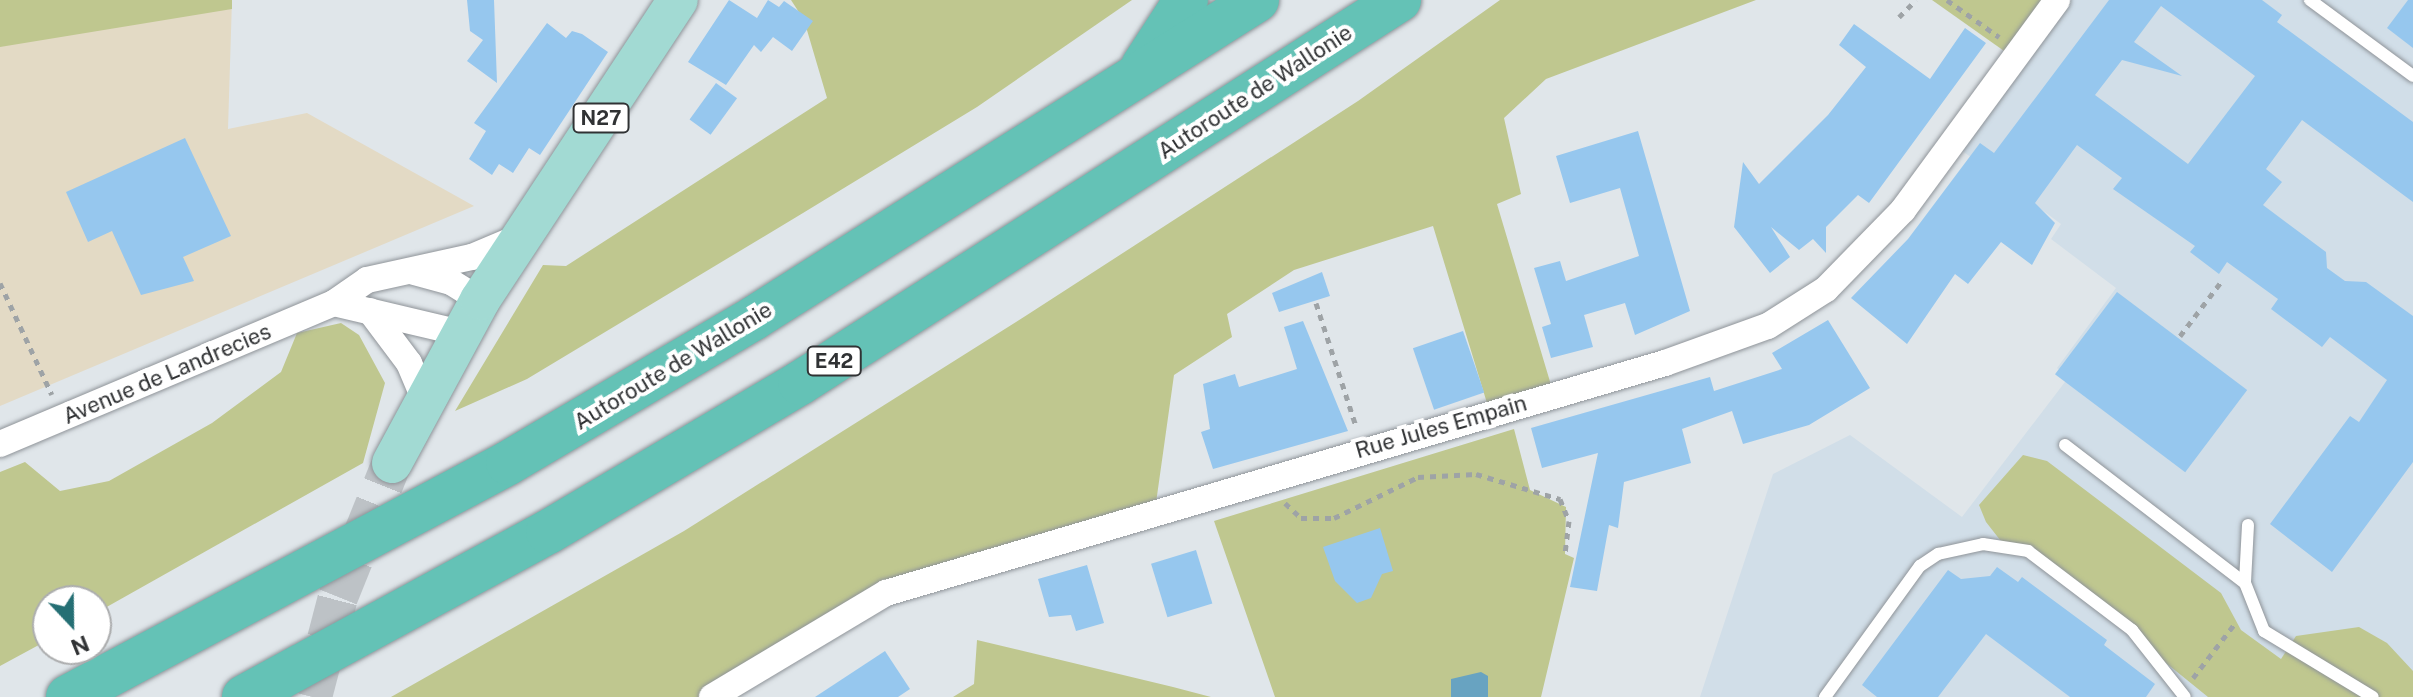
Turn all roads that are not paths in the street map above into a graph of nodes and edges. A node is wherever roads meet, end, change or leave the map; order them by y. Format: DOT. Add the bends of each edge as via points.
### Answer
graph roads {
  1 [pos="678,0"];
  2 [pos="1186,0"];
  3 [pos="1257,0"];
  4 [pos="1399,0"];
  5 [pos="2057,0"];
  6 [pos="2310,0"];
  7 [pos="2413,76"];
  8 [pos="1135,78"];
  9 [pos="522,236"];
  10 [pos="411,271"];
  11 [pos="334,303"];
  12 [pos="370,311"];
  13 [pos="470,316"];
  14 [pos="423,396"];
  15 [pos="0,444"];
  16 [pos="2065,445"];
  17 [pos="392,463"];
  18 [pos="2248,525"];
  19 [pos="2245,583"];
  20 [pos="2183,695"];
  21 [pos="248,696"];
  22 [pos="68,697"];
  23 [pos="712,697"];
  24 [pos="1825,697"];
  25 [pos="2373,697"];
  1 -- 9 [label="main road, N27"];
  2 -- 8 [label="highway"];
  3 -- 8 [label="highway, Autoroute de Wallonie"];
  4 -- 21 [label="highway, Autoroute de Wallonie / E42" via="787,391 548,532"];
  5 -- 23 [label="street, Rue Jules Empain" via="1903,210 1797,310 1665,363 886,593"];
  6 -- 7 [label="lane"];
  8 -- 22 [label="highway, Autoroute de Wallonie" via="754,318 508,463"];
  9 -- 10 [label="street, Avenue de Landrecies"];
  9 -- 13 [label="main road, N27"];
  10 -- 11 [label="street, Avenue de Landrecies" via="367,280"];
  10 -- 13 [label="street, Avenue de Landrecies" via="451,282"];
  11 -- 12 [label="street"];
  11 -- 15 [label="street, Avenue de Landrecies"];
  12 -- 13 [label="street"];
  12 -- 14 [label="street" via="409,363"];
  13 -- 14 [label="main road, N27"];
  14 -- 17 [label="main road, N27"];
  16 -- 19 [label="lane"];
  18 -- 19 [label="lane"];
  19 -- 25 [label="lane" via="2264,631"];
  20 -- 24 [label="lane" via="2132,630 2028,551 1983,544 1938,554 1920,566"];
}
